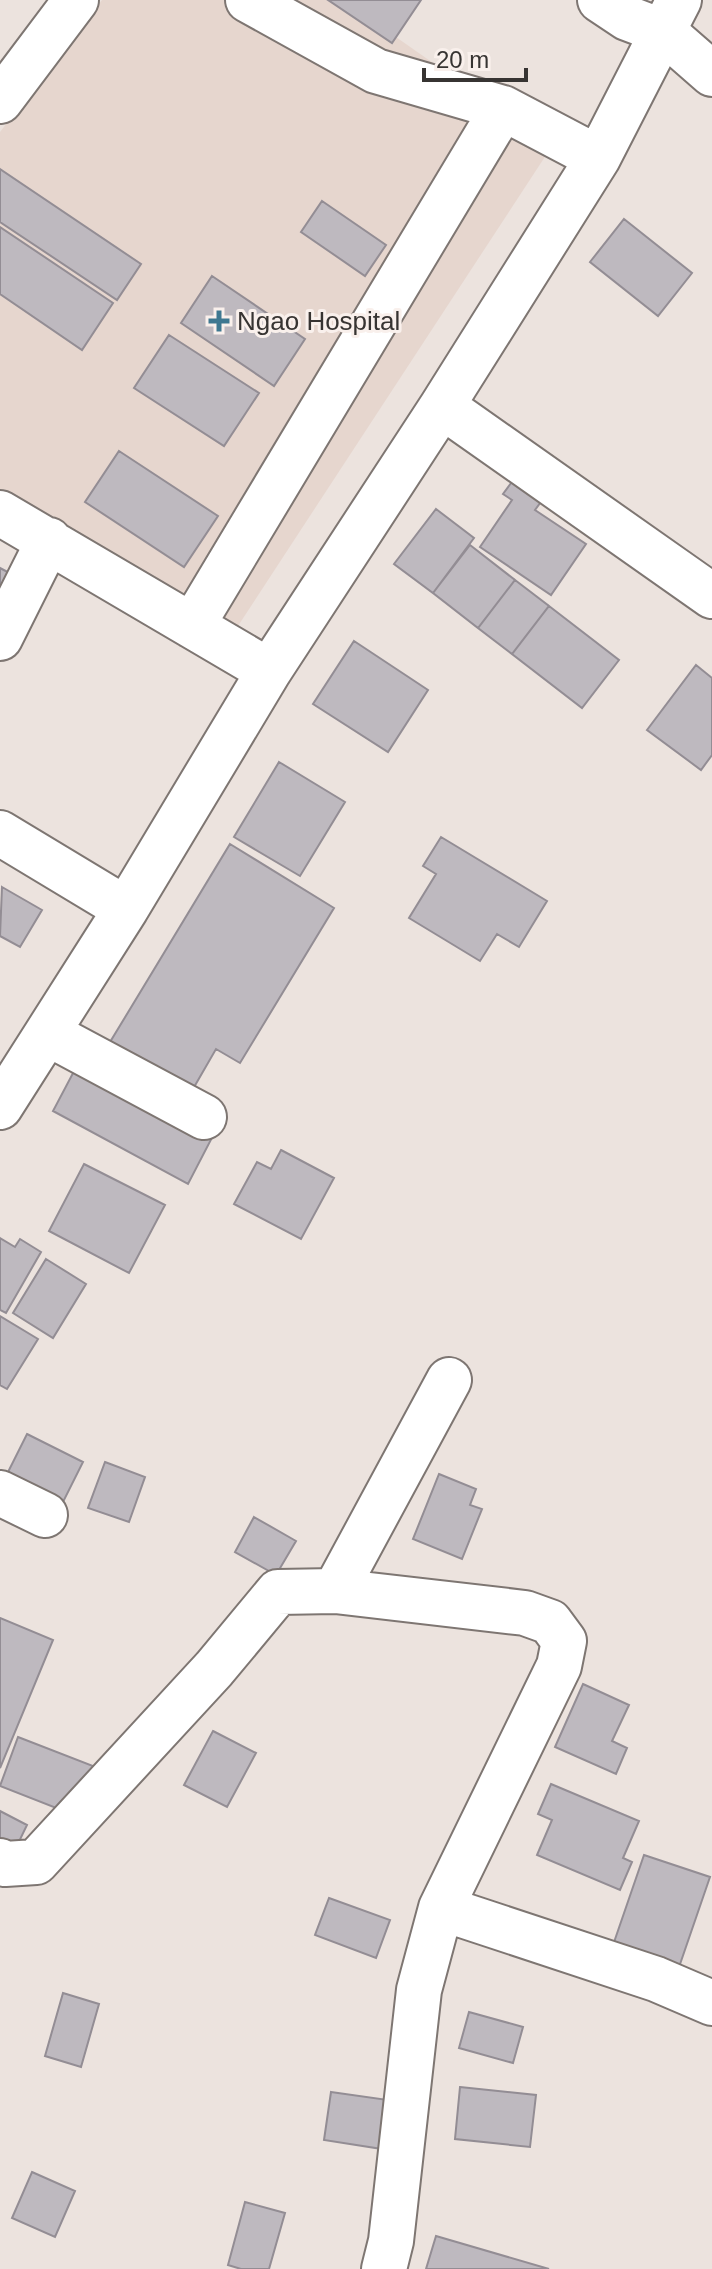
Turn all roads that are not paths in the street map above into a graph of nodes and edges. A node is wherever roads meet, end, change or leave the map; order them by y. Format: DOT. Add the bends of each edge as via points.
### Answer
graph roads {
  1 [pos="76,0"];
  2 [pos="248,0"];
  3 [pos="600,0"];
  4 [pos="672,16"];
  5 [pos="712,74"];
  6 [pos="0,101"];
  7 [pos="503,108"];
  8 [pos="598,158"];
  9 [pos="442,406"];
  10 [pos="0,513"];
  11 [pos="49,540"];
  12 [pos="712,596"];
  13 [pos="192,626"];
  14 [pos="0,638"];
  15 [pos="269,671"];
  16 [pos="0,833"];
  17 [pos="126,909"];
  18 [pos="49,1034"];
  19 [pos="0,1107"];
  20 [pos="204,1117"];
  21 [pos="449,1380"];
  22 [pos="0,1493"];
  23 [pos="45,1515"];
  24 [pos="335,1591"];
  25 [pos="0,1861"];
  26 [pos="441,1908"];
  27 [pos="712,2003"];
  28 [pos="384,2269"];
  1 -- 6 [label="street"];
  2 -- 7 [label="street" via="376,71"];
  3 -- 4 [label="street" via="627,18"];
  4 -- 5 [label="street"];
  4 -- 8 [label="street"];
  7 -- 8 [label="street"];
  7 -- 13 [label="street"];
  8 -- 9 [label="street"];
  9 -- 12 [label="street"];
  9 -- 15 [label="street"];
  10 -- 11 [label="street"];
  11 -- 13 [label="street"];
  11 -- 14 [label="street"];
  13 -- 15 [label="street"];
  15 -- 17 [label="street"];
  16 -- 17 [label="street"];
  17 -- 18 [label="street"];
  18 -- 19 [label="street"];
  18 -- 20 [label="street"];
  21 -- 24 [label="street"];
  22 -- 23 [label="street"];
  24 -- 25 [label="street" via="278,1592 36,1862"];
  24 -- 26 [label="street" via="525,1613 550,1622 564,1641 559,1666"];
  26 -- 27 [label="street" via="656,1979"];
  26 -- 28 [label="street" via="419,1990"];
}
